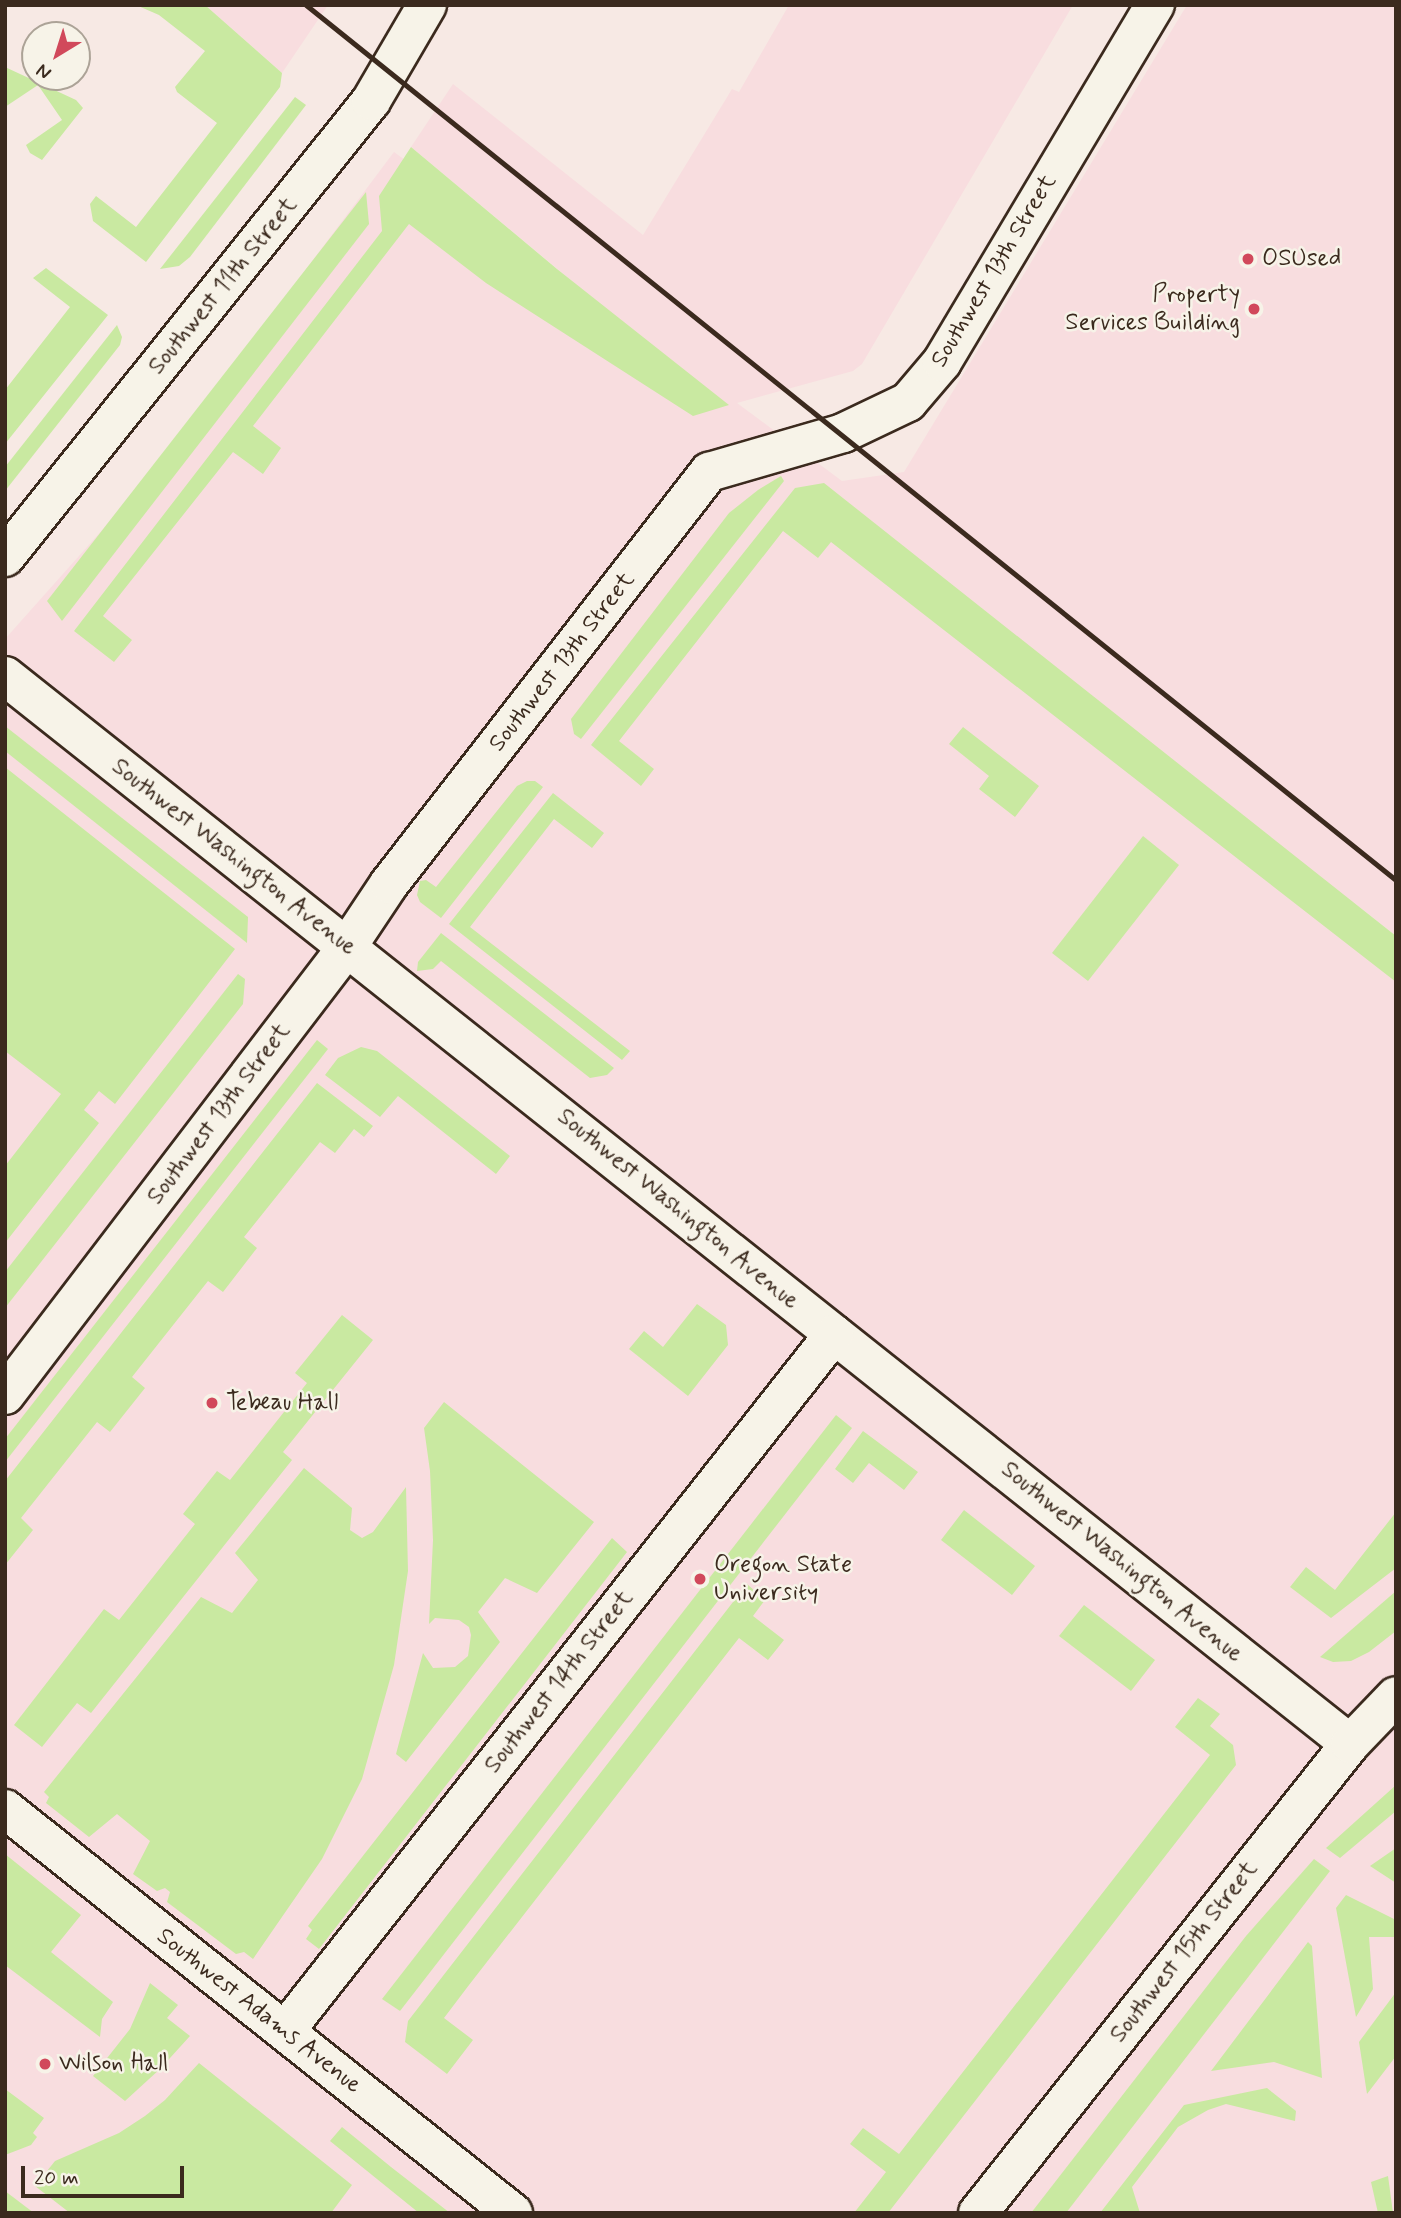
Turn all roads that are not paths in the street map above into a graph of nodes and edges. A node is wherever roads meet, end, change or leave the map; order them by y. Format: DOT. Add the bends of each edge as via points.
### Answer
graph roads {
  1 [pos="427,5"];
  2 [pos="1154,5"];
  3 [pos="5,557"];
  4 [pos="5,676"];
  5 [pos="347,947"];
  6 [pos="834,1334"];
  7 [pos="5,1395"];
  8 [pos="1396,1696"];
  9 [pos="1350,1744"];
  10 [pos="5,1809"];
  11 [pos="285,2031"];
  12 [pos="513,2213"];
  13 [pos="978,2213"];
  1 -- 3 [label="street, Southwest 11th Street" via="367,106"];
  2 -- 5 [label="street, Southwest 13th Street" via="942,362 908,402 843,433 709,472 389,884"];
  4 -- 5 [label="street, Southwest Washington Avenue"];
  5 -- 6 [label="street, Southwest Washington Avenue"];
  5 -- 7 [label="street, Southwest 13th Street"];
  6 -- 9 [label="street, Southwest Washington Avenue"];
  6 -- 11 [label="street, Southwest 14th Street"];
  8 -- 9 [label="street, Southwest 15th Street"];
  9 -- 13 [label="street, Southwest 15th Street"];
  10 -- 11 [label="street, Southwest Adams Avenue"];
  11 -- 12 [label="street, Southwest Adams Avenue"];
}
